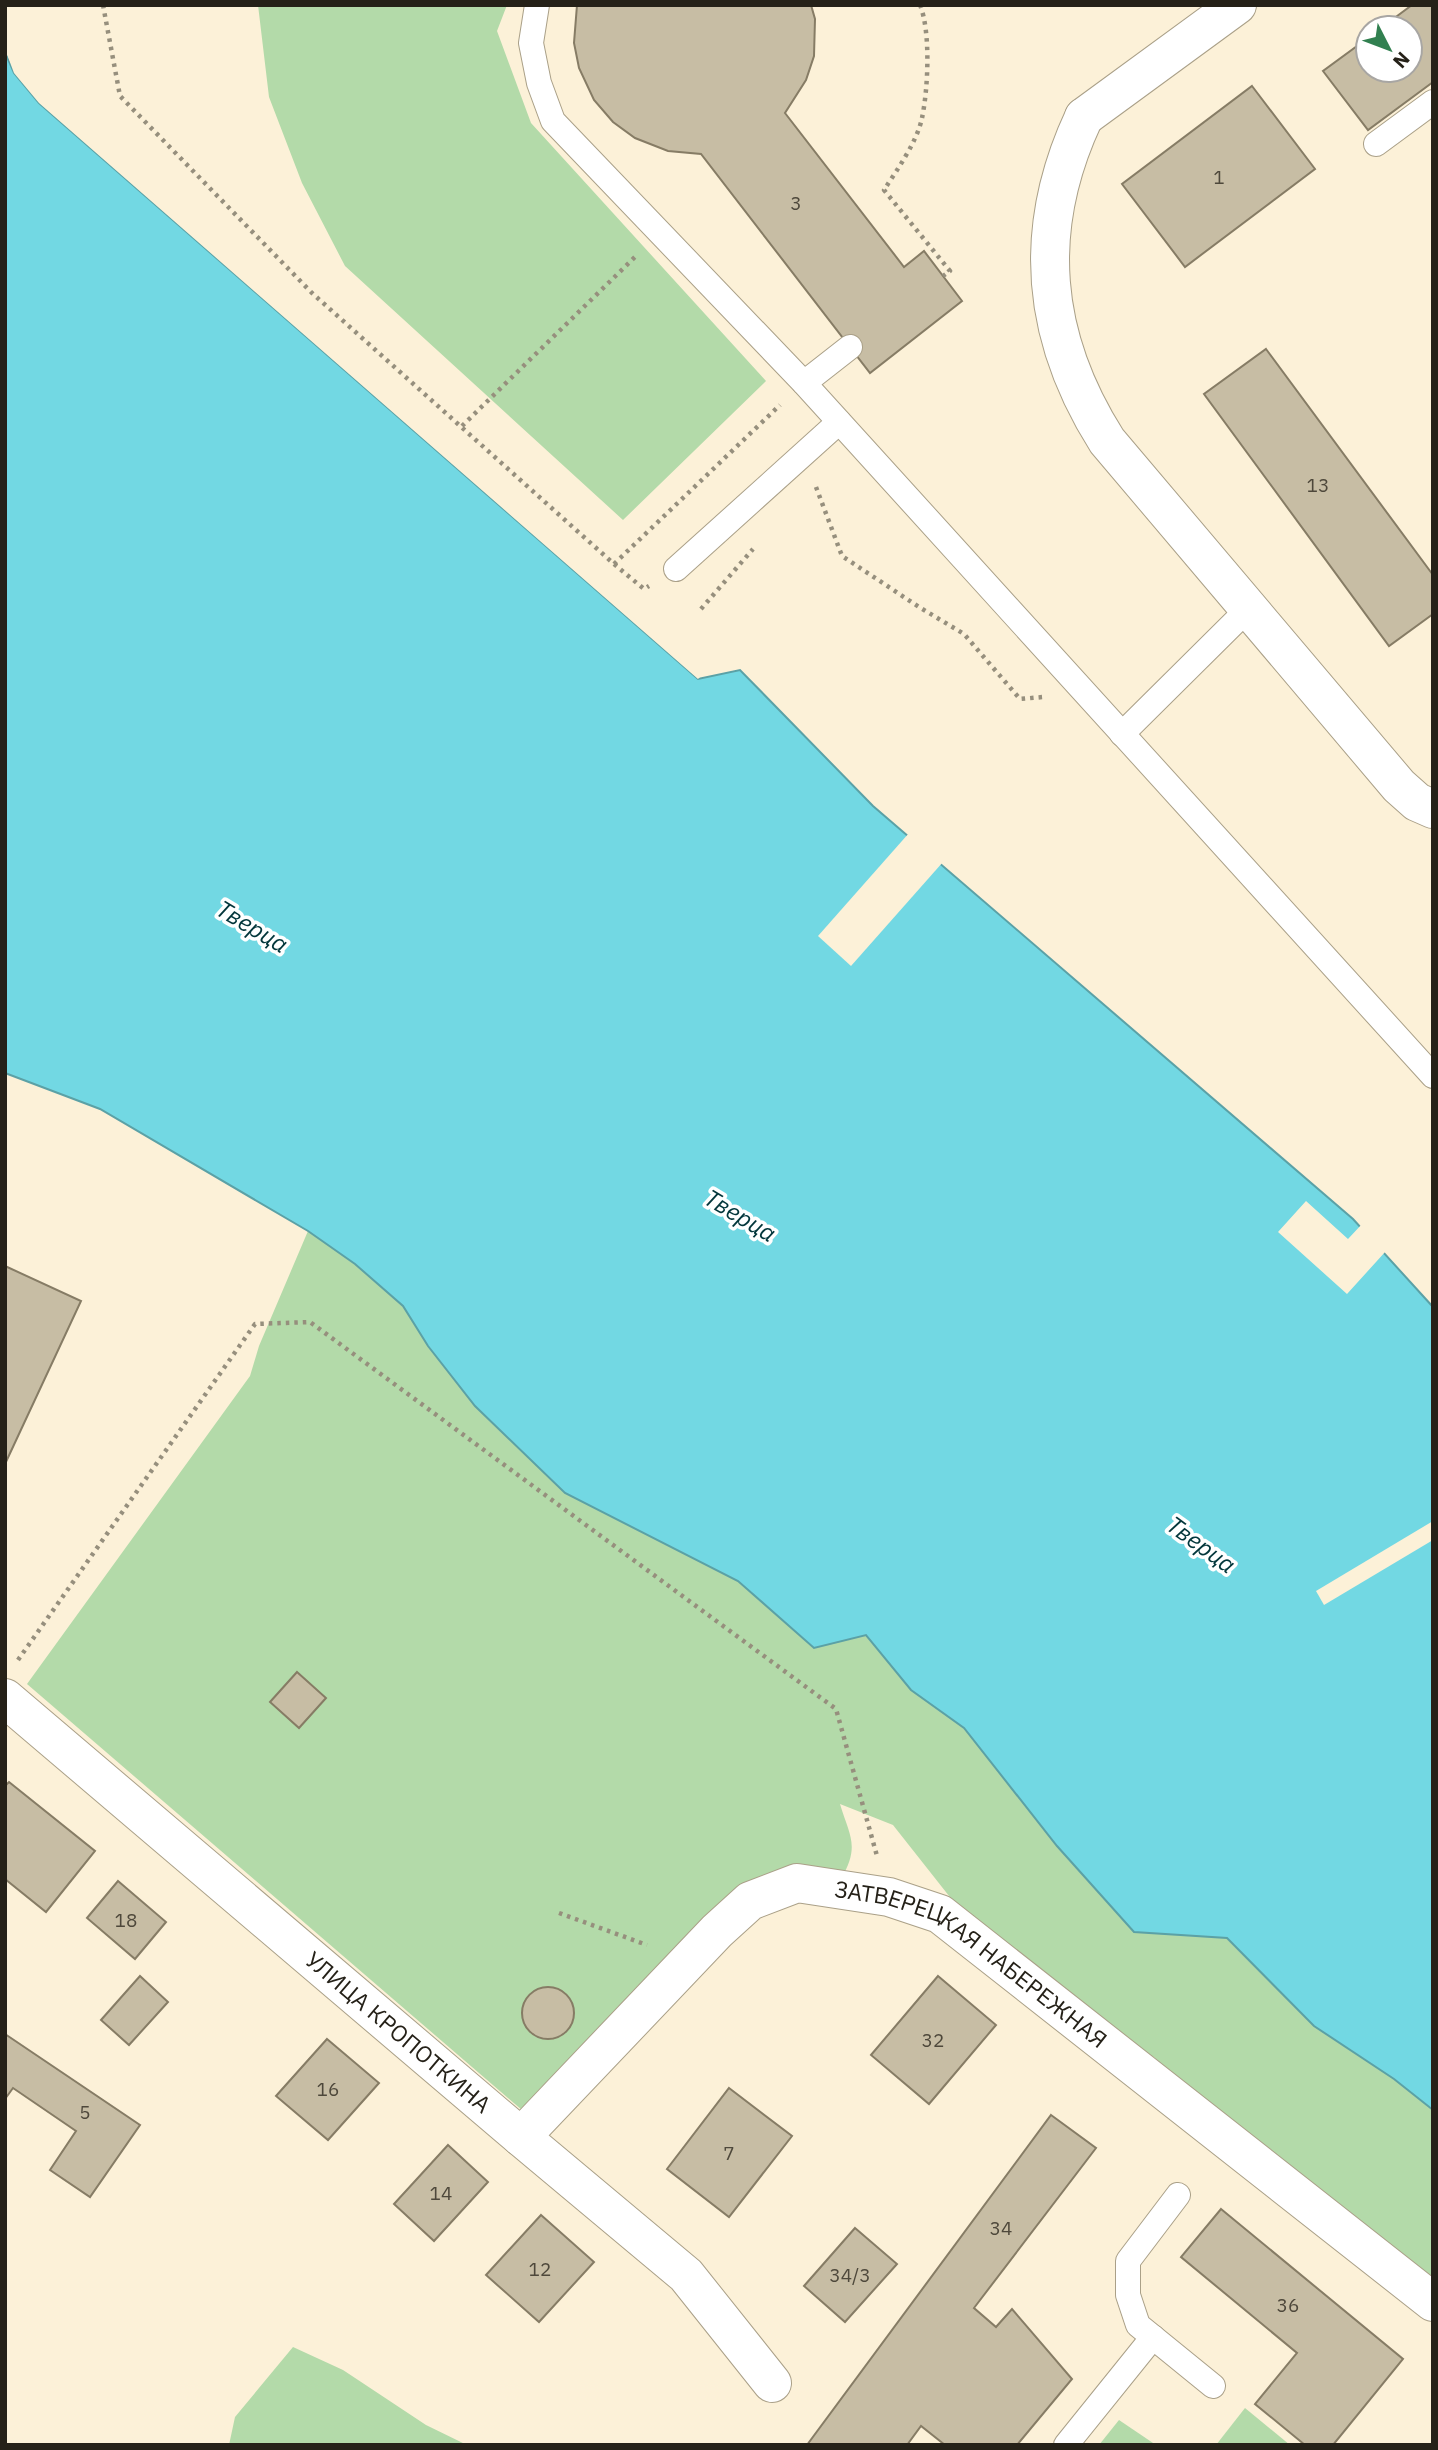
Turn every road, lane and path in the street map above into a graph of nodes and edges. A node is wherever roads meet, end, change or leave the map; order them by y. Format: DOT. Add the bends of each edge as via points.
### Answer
graph roads {
  1 [pos="103,5"];
  2 [pos="537,5"];
  3 [pos="920,5"];
  4 [pos="1237,5"];
  5 [pos="1433,102"];
  6 [pos="1376,144"];
  7 [pos="659,233"];
  8 [pos="943,276"];
  9 [pos="850,347"];
  10 [pos="804,383"];
  11 [pos="839,422"];
  12 [pos="462,426"];
  13 [pos="813,479"];
  14 [pos="614,564"];
  15 [pos="676,569"];
  16 [pos="1249,608"];
  17 [pos="1087,695"];
  18 [pos="1122,734"];
  19 [pos="1433,809"];
  20 [pos="1433,1076"];
  21 [pos="9,1683"];
  22 [pos="889,1897"];
  23 [pos="559,1913"];
  24 [pos="689,1960"];
  25 [pos="520,2137"];
  26 [pos="1178,2195"];
  27 [pos="1433,2302"];
  28 [pos="1153,2337"];
  29 [pos="772,2383"];
  30 [pos="1213,2386"];
  31 [pos="1066,2445"];
  1 -- 12 [label="path" via="120,96 312,293"];
  2 -- 7 [label="lane" via="531,43 553,121"];
  3 -- 8 [label="path" via="928,60 922,120 884,190 950,271"];
  4 -- 16 [label="street" via="1084,117 1058,191 1051,243 1052,296 1070,372 1107,441"];
  5 -- 6 [label="lane"];
  7 -- 10 [label="lane"];
  7 -- 12 [label="path"];
  9 -- 10 [label="lane"];
  10 -- 11 [label="lane"];
  10 -- 14 [label="path"];
  11 -- 15 [label="lane"];
  11 -- 17 [label="lane"];
  12 -- 14 [label="path"];
  13 -- 17 [label="path" via="842,556 964,634 1020,699"];
  14 -- 15 [label="path" via="644,590"];
  16 -- 18 [label="lane"];
  16 -- 19 [label="street" via="1399,786"];
  17 -- 18 [label="lane"];
  18 -- 20 [label="lane"];
  21 -- 22 [label="path" via="255,1324 310,1322 836,1709"];
  21 -- 25 [label="street, УЛИЦА КРОПОТКИНА"];
  22 -- 24 [label="street, ЗАТВЕРЕЦКАЯ НАБЕРЕЖНАЯ" via="797,1883 750,1901"];
  22 -- 27 [label="street, ЗАТВЕРЕЦКАЯ НАБЕРЕЖНАЯ" via="940,1914"];
  23 -- 24 [label="path"];
  24 -- 25 [label="street, ЗАТВЕРЕЦКАЯ НАБЕРЕЖНАЯ"];
  25 -- 29 [label="street, УЛИЦА КРОПОТКИНА" via="686,2275"];
  26 -- 28 [label="lane" via="1128,2260 1128,2295 1138,2325"];
  28 -- 30 [label="lane"];
  28 -- 31 [label="lane"];
}
